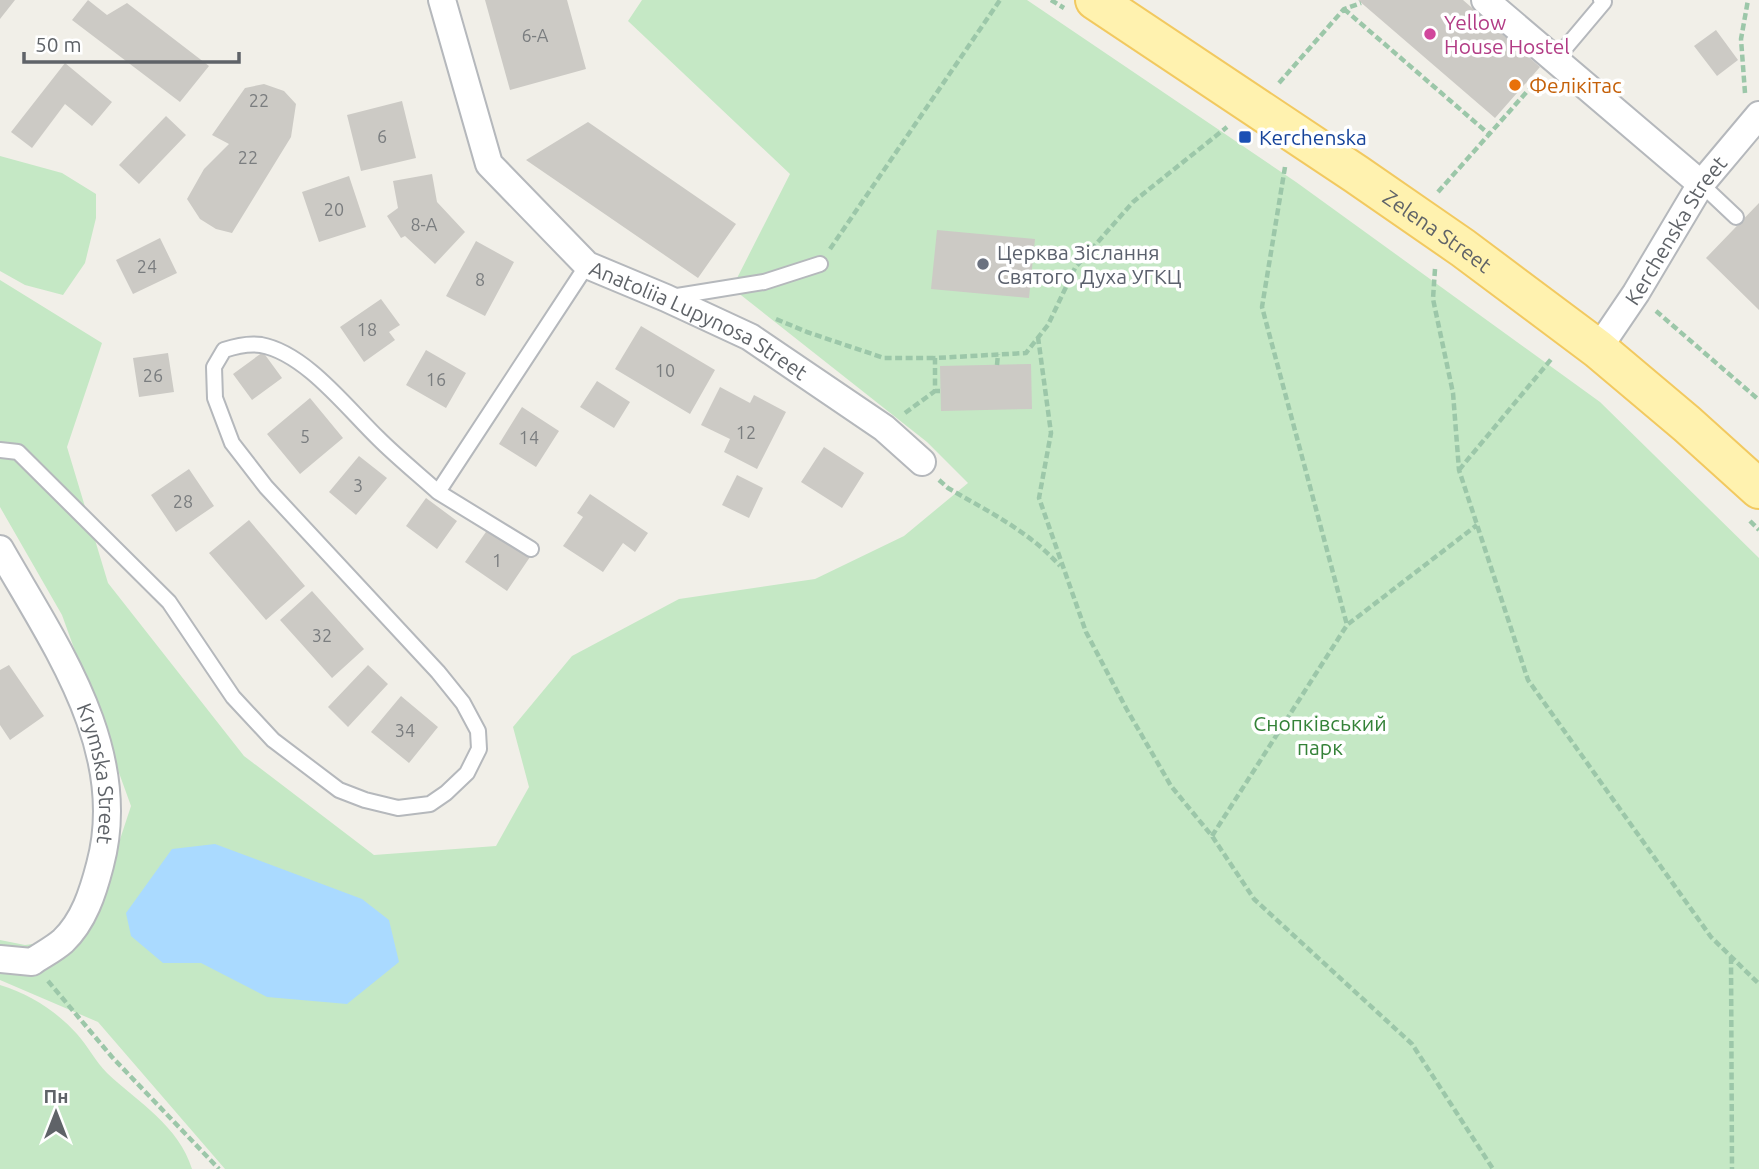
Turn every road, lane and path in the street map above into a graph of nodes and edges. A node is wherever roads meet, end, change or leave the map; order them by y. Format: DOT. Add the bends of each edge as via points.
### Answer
graph roads {
  1 [pos="442,0"];
  2 [pos="1000,0"];
  3 [pos="1095,0"];
  4 [pos="1485,0"];
  5 [pos="1601,0"];
  6 [pos="1748,0"];
  7 [pos="1362,3"];
  8 [pos="1344,9"];
  9 [pos="1556,59"];
  10 [pos="1275,87"];
  11 [pos="1753,122"];
  12 [pos="1228,126"];
  13 [pos="1490,135"];
  14 [pos="1285,165"];
  15 [pos="1701,184"];
  16 [pos="1432,198"];
  17 [pos="1735,217"];
  18 [pos="1435,263"];
  19 [pos="820,264"];
  20 [pos="587,265"];
  21 [pos="1636,293"];
  22 [pos="666,298"];
  23 [pos="771,317"];
  24 [pos="1038,337"];
  25 [pos="1560,348"];
  26 [pos="1598,349"];
  27 [pos="998,354"];
  28 [pos="935,358"];
  29 [pos="997,365"];
  30 [pos="1759,400"];
  31 [pos="884,428"];
  32 [pos="0,450"];
  33 [pos="922,462"];
  34 [pos="1459,470"];
  35 [pos="1759,489"];
  36 [pos="438,492"];
  37 [pos="1477,525"];
  38 [pos="0,549"];
  39 [pos="531,549"];
  40 [pos="1061,568"];
  41 [pos="1347,625"];
  42 [pos="1212,836"];
  43 [pos="1731,957"];
  44 [pos="0,959"];
  45 [pos="32,962"];
  46 [pos="1759,985"];
  47 [pos="219,1169"];
  48 [pos="1493,1169"];
  49 [pos="1732,1169"];
  1 -- 20 [label="street, Anatoliia Lupynosa Street" via="489,164"];
  2 -- 19 [label="path"];
  3 -- 26 [label="main road, Zelena Street" via="1367,181"];
  4 -- 9 [label="street"];
  5 -- 9 [label="lane" via="1604,2"];
  6 -- 11 [label="path" via="1741,39"];
  7 -- 8 [label="path"];
  8 -- 10 [label="path"];
  8 -- 13 [label="path"];
  9 -- 13 [label="path"];
  9 -- 15 [label="street"];
  11 -- 15 [label="street, Kerchenska Street"];
  12 -- 24 [label="path" via="1133,202 1076,268"];
  13 -- 16 [label="path"];
  14 -- 41 [label="path" via="1262,307"];
  15 -- 17 [label="lane"];
  15 -- 21 [label="street, Kerchenska Street"];
  18 -- 34 [label="path" via="1433,299 1453,393"];
  19 -- 22 [label="lane" via="764,282"];
  20 -- 22 [label="street, Anatoliia Lupynosa Street"];
  20 -- 36 [label="lane"];
  21 -- 26 [label="street, Kerchenska Street"];
  21 -- 30 [label="path"];
  22 -- 31 [label="street, Anatoliia Lupynosa Street" via="750,337"];
  23 -- 28 [label="path" via="884,358"];
  24 -- 27 [label="path" via="1026,353"];
  24 -- 40 [label="path" via="1051,433 1039,498"];
  25 -- 34 [label="path"];
  26 -- 35 [label="main road, Zelena Street"];
  27 -- 28 [label="path"];
  27 -- 29 [label="path"];
  28 -- 31 [label="path" via="937,391"];
  31 -- 33 [label="street, Anatoliia Lupynosa Street"];
  32 -- 36 [label="lane" via="18,452 169,601 233,697 273,740 339,790 398,808 430,804 467,773 479,749 478,730 438,672 266,487 232,443 215,398 214,367 224,350 261,345 279,351 328,387"];
  33 -- 40 [label="path" via="948,488 1043,546"];
  34 -- 37 [label="path"];
  36 -- 39 [label="lane"];
  37 -- 41 [label="path"];
  37 -- 43 [label="path" via="1528,680 1711,937"];
  38 -- 45 [label="street, Krymska Street" via="72,675 97,739 107,794 106,844 90,902 64,940"];
  40 -- 42 [label="path" via="1086,632 1126,708 1171,786"];
  41 -- 42 [label="path"];
  42 -- 48 [label="path" via="1254,899 1412,1044"];
  43 -- 46 [label="path"];
  43 -- 49 [label="path"];
  44 -- 45 [label="street"];
  45 -- 47 [label="path" via="112,1056"];
}
